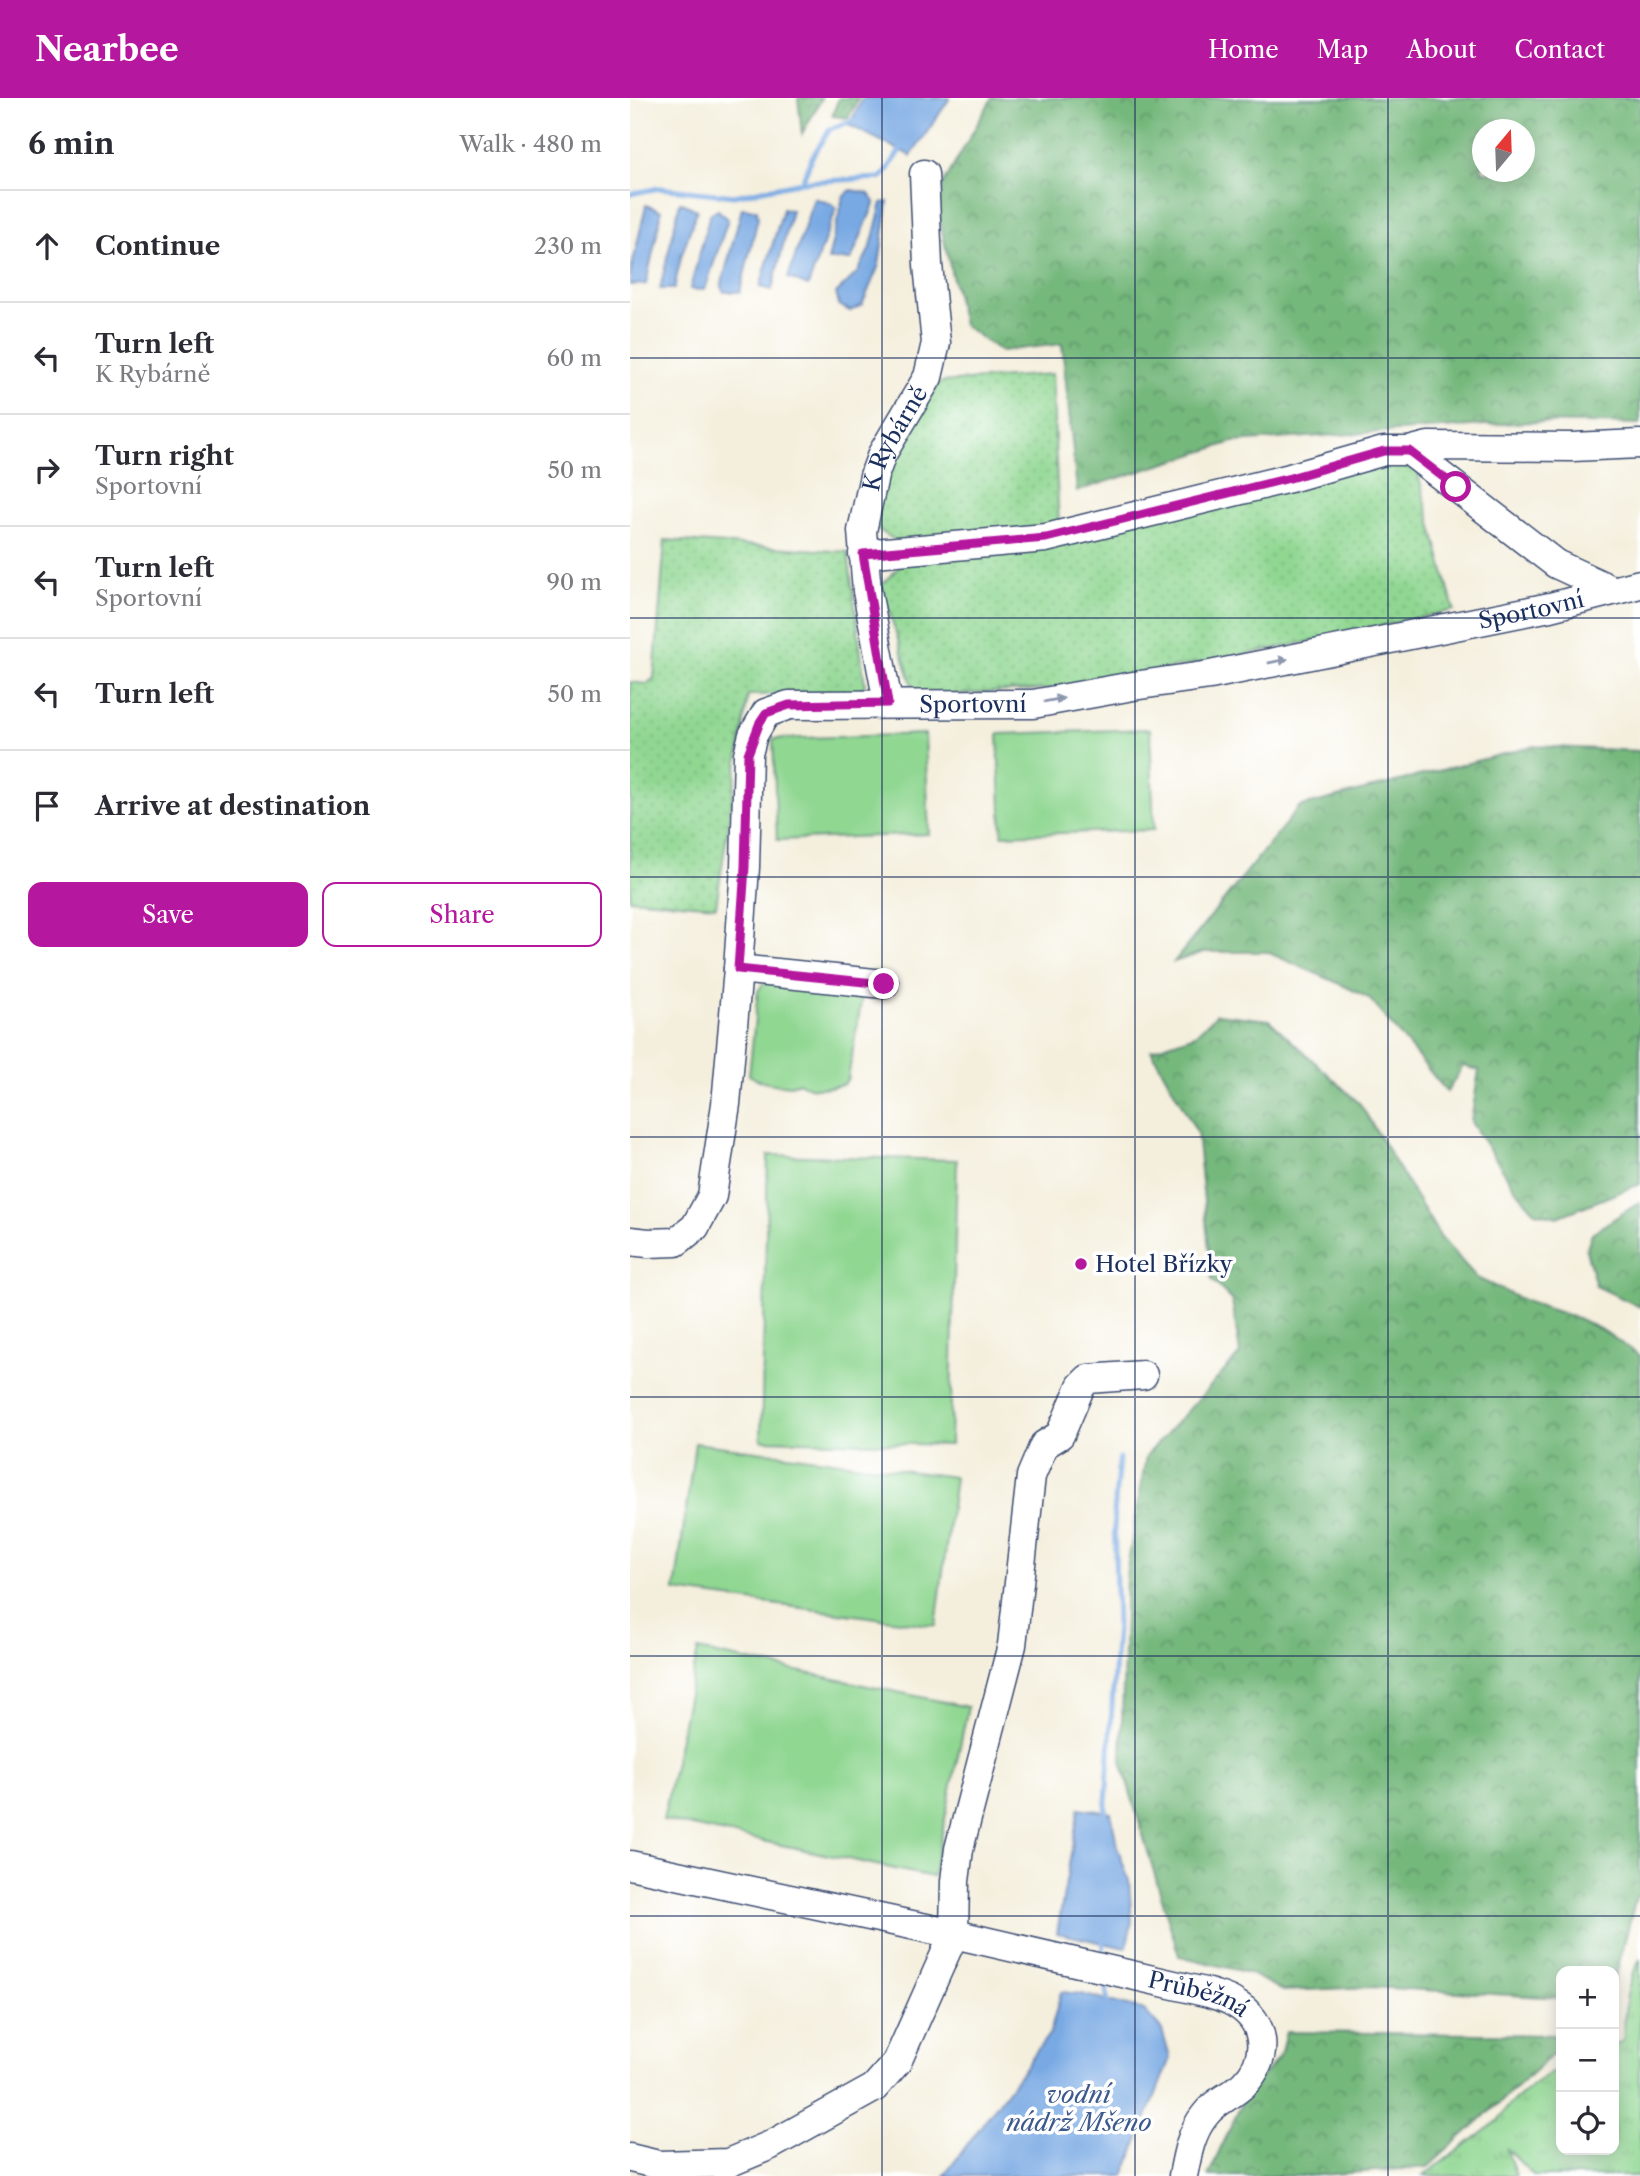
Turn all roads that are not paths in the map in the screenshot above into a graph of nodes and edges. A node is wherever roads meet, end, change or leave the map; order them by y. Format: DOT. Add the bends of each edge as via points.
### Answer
graph roads {
  1 [pos="925,174"];
  2 [pos="1640,444"];
  3 [pos="1409,451"];
  4 [pos="863,554"];
  5 [pos="1640,584"];
  6 [pos="1612,590"];
  7 [pos="888,703"];
  8 [pos="738,969"];
  9 [pos="884,984"];
  10 [pos="630,1241"];
  11 [pos="1143,1375"];
  12 [pos="630,1865"];
  13 [pos="954,1934"];
  14 [pos="630,2158"];
  15 [pos="1183,2176"];
  1 -- 4 [label="street, K Rybárně" via="936,343 928,377 894,430 874,476 862,531"];
  2 -- 3 [label="street" via="1428,446"];
  3 -- 4 [label="street" via="1384,451 1046,538"];
  3 -- 6 [label="street" via="1556,564"];
  4 -- 7 [label="street, K Rybárně"];
  5 -- 6 [label="street, Sportovní"];
  7 -- 6 [label="street, Sportovní, one-way" via="1033,704 1210,675 1550,607"];
  7 -- 8 [label="street, Sportovní" via="789,705 766,713 760,722 748,754"];
  8 -- 9 [label="street"];
  8 -- 10 [label="street, Sportovní" via="712,1196 695,1227 676,1242"];
  11 -- 13 [label="street" via="1088,1380 1081,1386 1060,1435 1044,1445 1031,1476 1012,1645 959,1849"];
  12 -- 13 [label="street, Průběžná"];
  13 -- 14 [label="street" via="897,2063 874,2088 771,2145 728,2162 659,2165"];
  13 -- 15 [label="street, Průběžná" via="1209,1993 1232,2001 1254,2018 1263,2042 1258,2065 1243,2085 1206,2114 1189,2147"];
}
